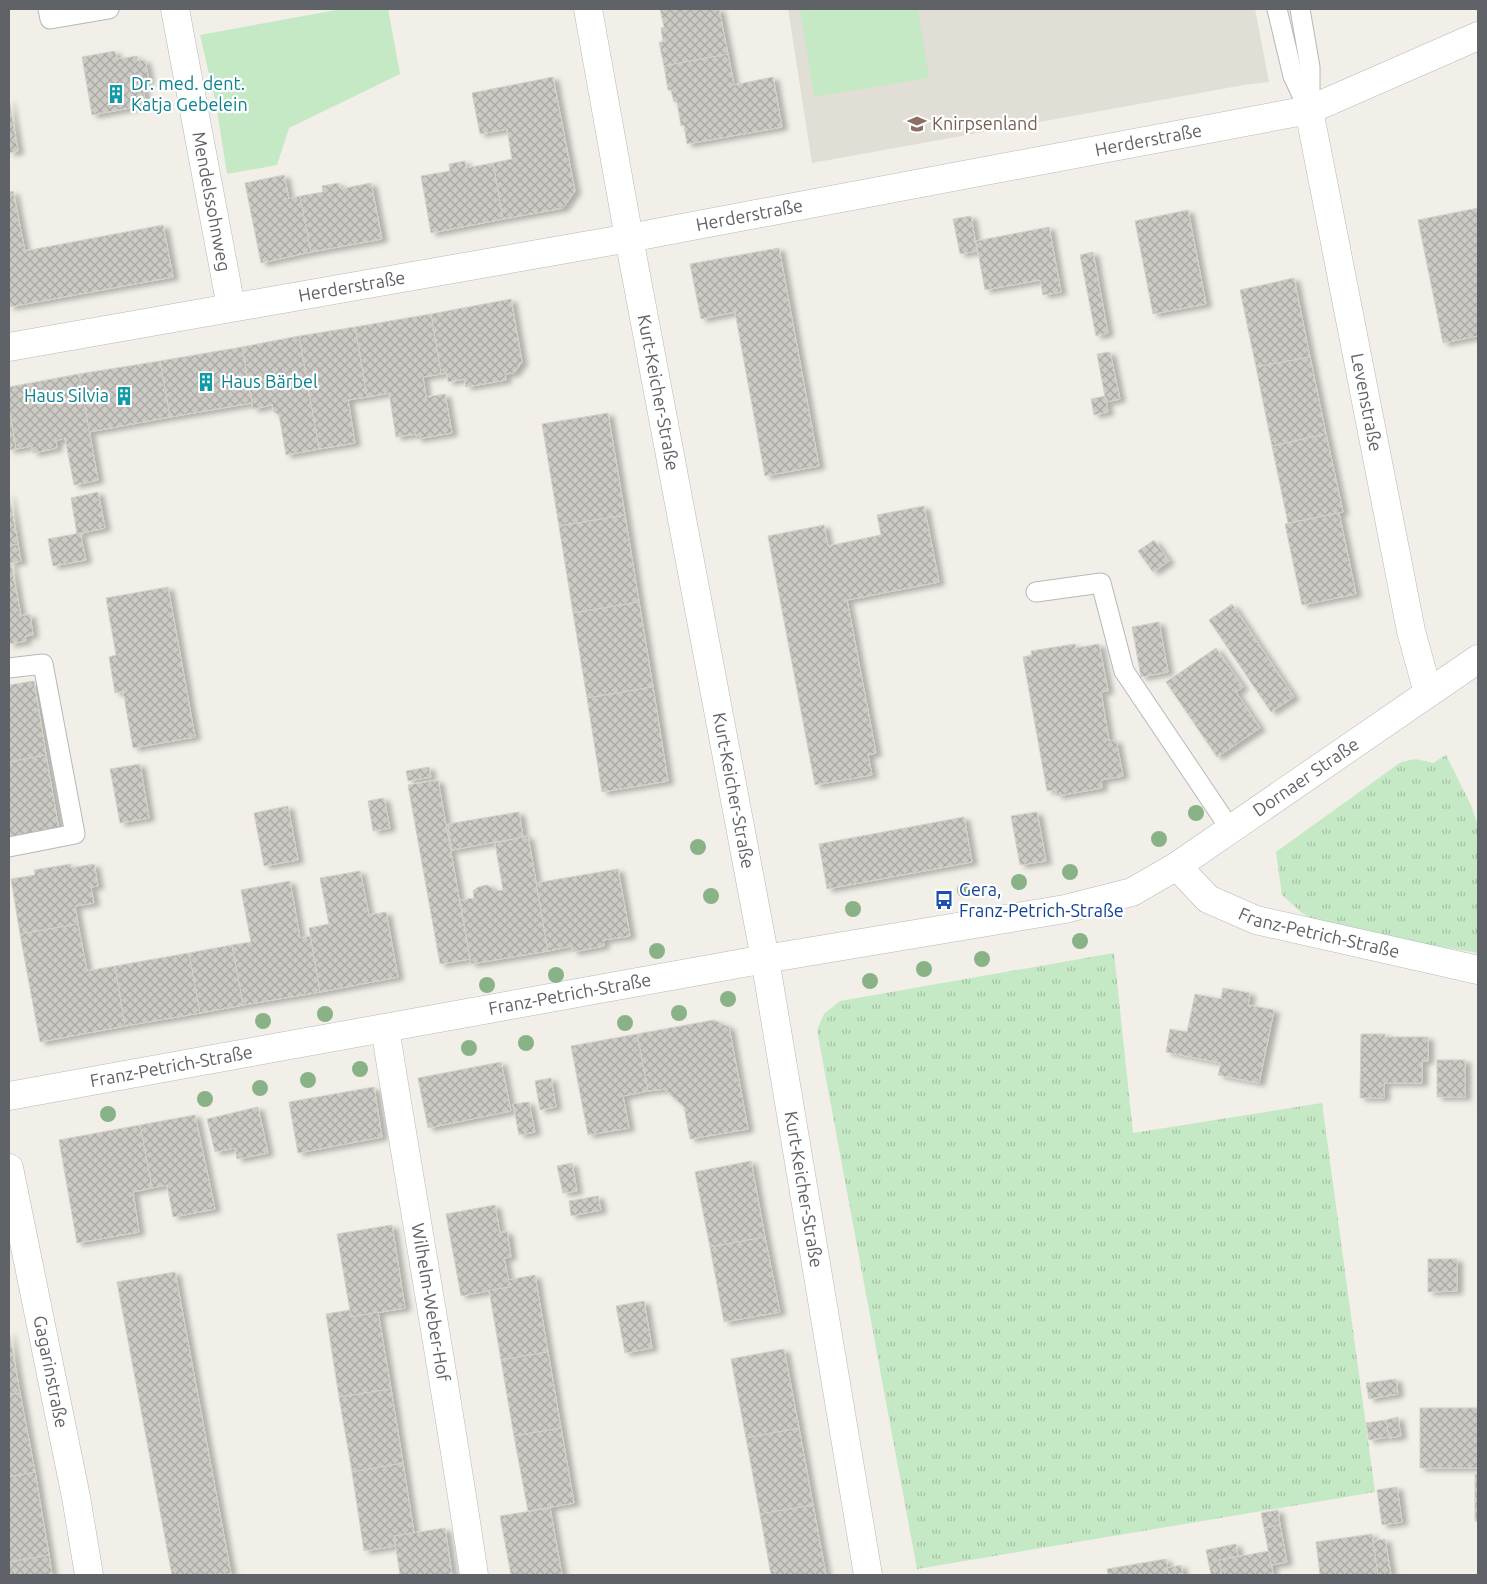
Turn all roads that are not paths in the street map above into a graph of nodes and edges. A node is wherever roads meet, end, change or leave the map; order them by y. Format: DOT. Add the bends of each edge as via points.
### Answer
graph roads {
  1 [pos="48,9"];
  2 [pos="109,9"];
  3 [pos="175,9"];
  4 [pos="588,9"];
  5 [pos="1277,9"];
  6 [pos="1300,9"];
  7 [pos="1478,36"];
  8 [pos="1310,110"];
  9 [pos="629,238"];
  10 [pos="231,307"];
  11 [pos="9,347"];
  12 [pos="1036,592"];
  13 [pos="1478,659"];
  14 [pos="9,668"];
  15 [pos="1428,694"];
  16 [pos="1231,830"];
  17 [pos="9,847"];
  18 [pos="1177,866"];
  19 [pos="1132,892"];
  20 [pos="765,959"];
  21 [pos="1478,970"];
  22 [pos="385,1028"];
  23 [pos="9,1096"];
  24 [pos="9,1168"];
  25 [pos="89,1575"];
  26 [pos="474,1575"];
  27 [pos="868,1575"];
  1 -- 2 [label="lane" via="50,19"];
  3 -- 10 [label="street, Mendelssohnweg"];
  4 -- 9 [label="street, Kurt-Keicher-Straße"];
  5 -- 8 [label="lane" via="1293,76"];
  6 -- 8 [label="lane" via="1310,67"];
  7 -- 8 [label="street, Herderstraße"];
  8 -- 9 [label="street, Herderstraße"];
  8 -- 15 [label="street, Levenstraße" via="1411,630"];
  9 -- 10 [label="street, Herderstraße"];
  9 -- 20 [label="street, Kurt-Keicher-Straße"];
  10 -- 11 [label="street, Herderstraße"];
  12 -- 16 [label="lane" via="1101,584 1124,671"];
  13 -- 15 [label="street, Dornaer Straße"];
  14 -- 17 [label="lane" via="42,664 75,834"];
  15 -- 16 [label="street, Dornaer Straße"];
  16 -- 18 [label="street, Dornaer Straße"];
  18 -- 19 [label="street, Dornaer Straße"];
  18 -- 21 [label="street, Franz-Petrich-Straße" via="1208,899 1256,920"];
  19 -- 20 [label="street, Franz-Petrich-Straße" via="1064,910"];
  20 -- 22 [label="street, Franz-Petrich-Straße"];
  20 -- 27 [label="street, Kurt-Keicher-Straße"];
  22 -- 23 [label="street, Franz-Petrich-Straße"];
  22 -- 26 [label="street, Wilhelm-Weber-Hof"];
  24 -- 25 [label="street, Gagarinstraße"];
}
